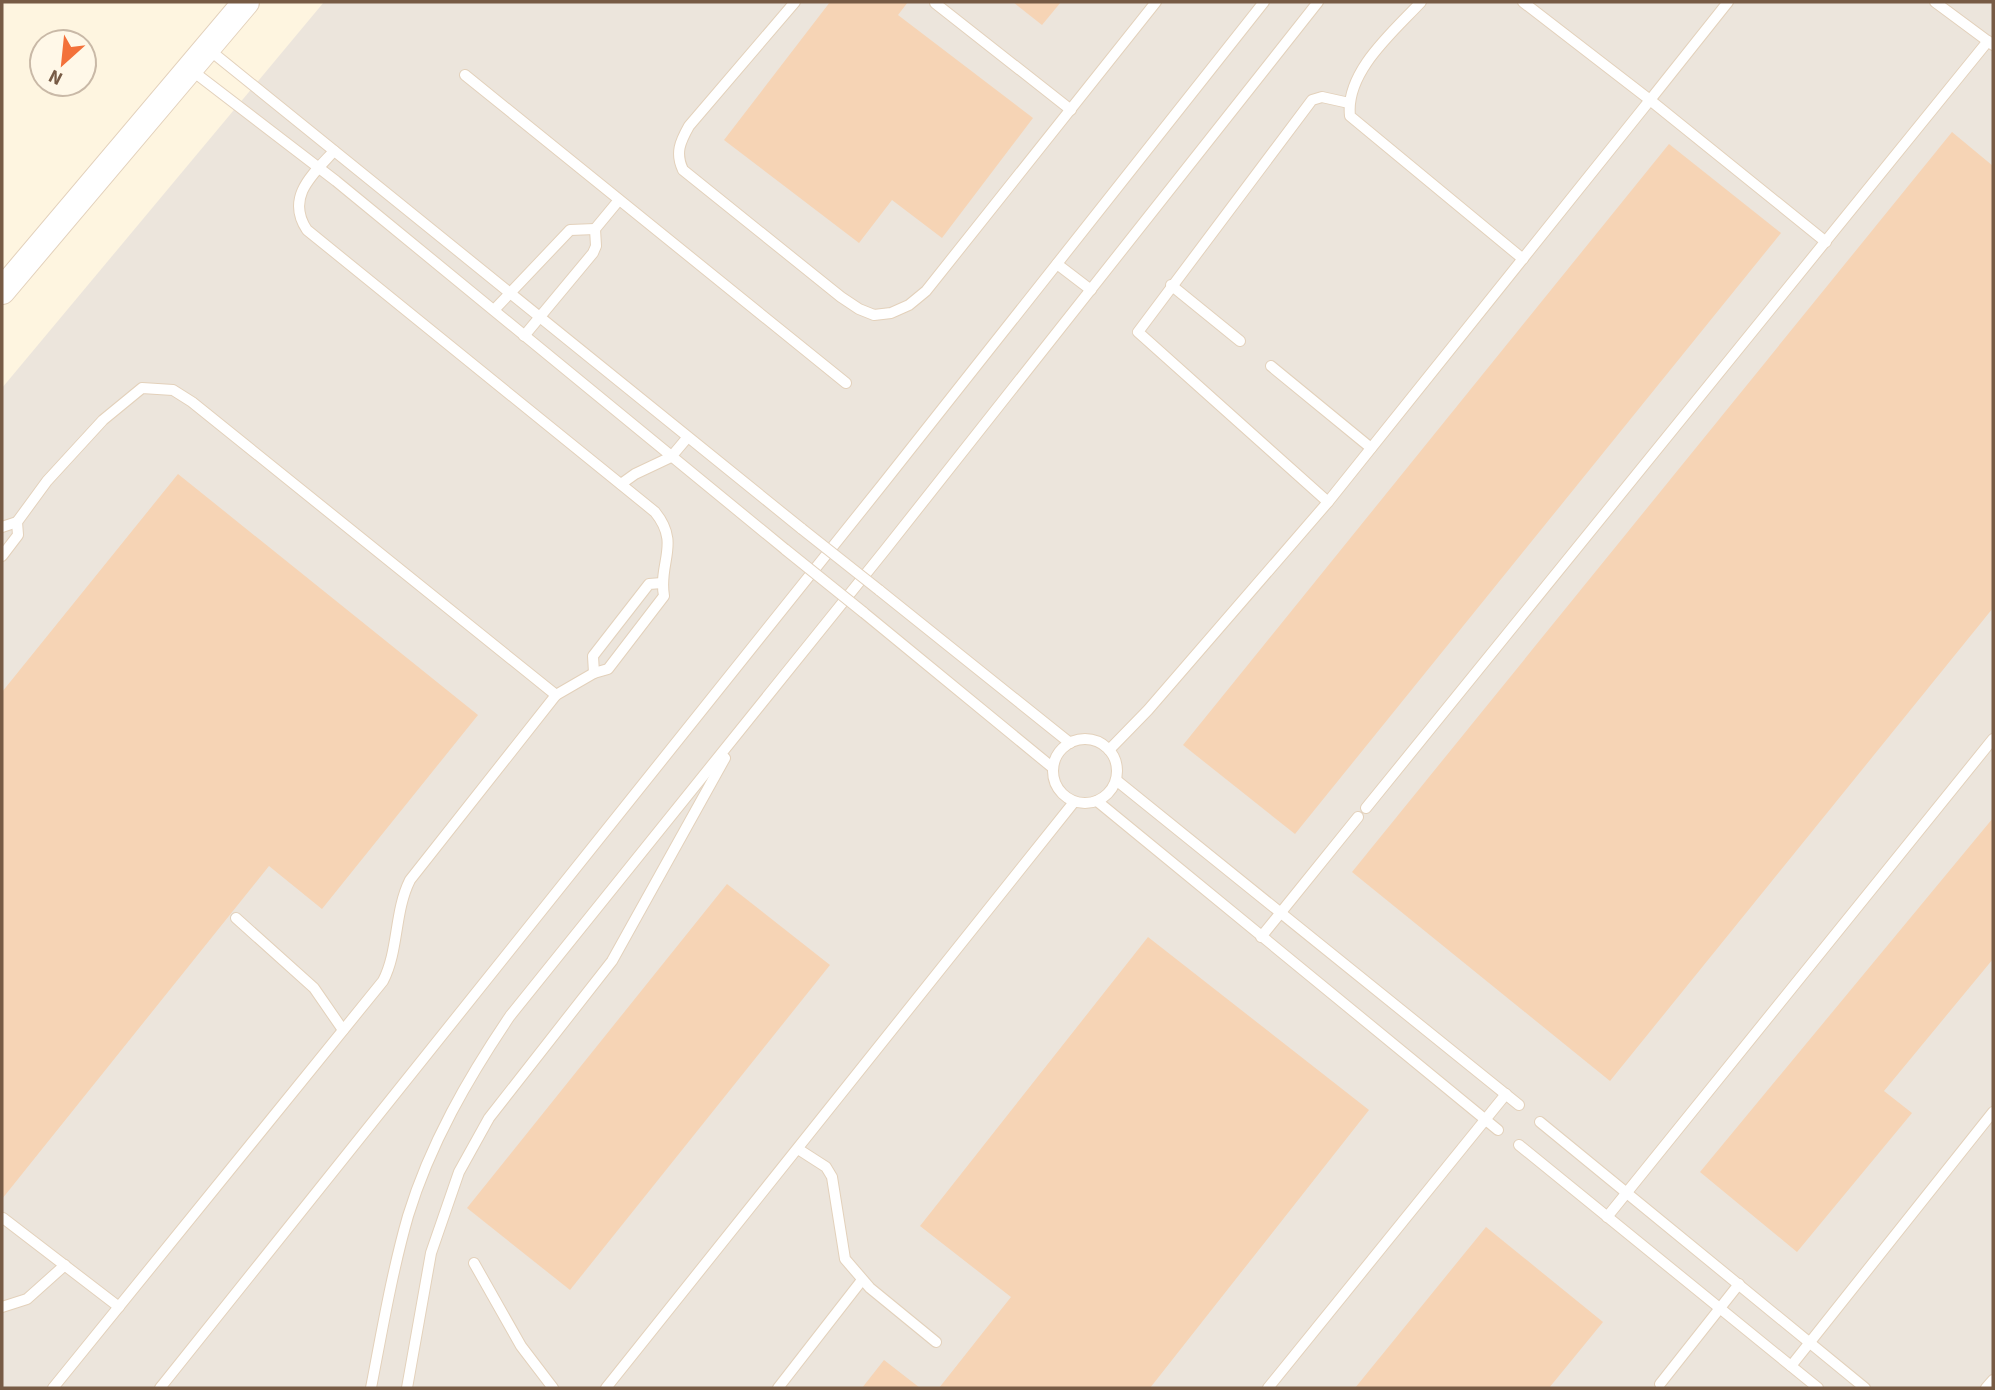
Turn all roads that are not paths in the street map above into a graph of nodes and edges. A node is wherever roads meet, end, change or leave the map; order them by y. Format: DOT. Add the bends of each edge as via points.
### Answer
graph roads {
  1 [pos="246,2"];
  2 [pos="795,2"];
  3 [pos="1156,2"];
  4 [pos="1264,2"];
  5 [pos="1318,2"];
  6 [pos="1421,2"];
  7 [pos="1523,2"];
  8 [pos="1728,2"];
  9 [pos="1935,2"];
  10 [pos="935,3"];
  11 [pos="1991,43"];
  12 [pos="207,48"];
  13 [pos="190,69"];
  14 [pos="465,75"];
  15 [pos="1650,100"];
  16 [pos="1349,103"];
  17 [pos="1071,110"];
  18 [pos="334,151"];
  19 [pos="319,168"];
  20 [pos="619,200"];
  21 [pos="595,229"];
  22 [pos="1826,242"];
  23 [pos="1523,259"];
  24 [pos="1057,264"];
  25 [pos="1171,285"];
  26 [pos="1091,290"];
  27 [pos="2,291"];
  28 [pos="509,293"];
  29 [pos="494,310"];
  30 [pos="540,318"];
  31 [pos="524,336"];
  32 [pos="1240,341"];
  33 [pos="1271,366"];
  34 [pos="846,383"];
  35 [pos="687,438"];
  36 [pos="1371,448"];
  37 [pos="671,457"];
  38 [pos="621,484"];
  39 [pos="1328,502"];
  40 [pos="17,522"];
  41 [pos="2,527"];
  42 [pos="2,556"];
  43 [pos="662,583"];
  44 [pos="594,673"];
  45 [pos="556,695"];
  46 [pos="734,739"];
  47 [pos="1993,739"];
  48 [pos="1070,743"];
  49 [pos="1109,750"];
  50 [pos="1053,768"];
  51 [pos="1116,780"];
  52 [pos="1097,801"];
  53 [pos="1074,802"];
  54 [pos="1366,808"];
  55 [pos="1358,817"];
  56 [pos="1281,912"];
  57 [pos="236,918"];
  58 [pos="1261,937"];
  59 [pos="343,1030"];
  60 [pos="1506,1094"];
  61 [pos="1519,1105"];
  62 [pos="1993,1112"];
  63 [pos="1486,1119"];
  64 [pos="1540,1122"];
  65 [pos="1498,1130"];
  66 [pos="1518,1145"];
  67 [pos="798,1149"];
  68 [pos="1627,1192"];
  69 [pos="1607,1217"];
  70 [pos="3,1218"];
  71 [pos="474,1263"];
  72 [pos="65,1265"];
  73 [pos="862,1280"];
  74 [pos="1739,1284"];
  75 [pos="2,1307"];
  76 [pos="119,1307"];
  77 [pos="1720,1308"];
  78 [pos="936,1342"];
  79 [pos="1810,1343"];
  80 [pos="1791,1366"];
  81 [pos="1993,1380"];
  82 [pos="1660,1384"];
  83 [pos="53,1388"];
  84 [pos="160,1388"];
  85 [pos="372,1388"];
  86 [pos="407,1388"];
  87 [pos="553,1388"];
  88 [pos="606,1388"];
  89 [pos="778,1388"];
  90 [pos="1268,1388"];
  91 [pos="1818,1388"];
  92 [pos="1865,1388"];
  93 [pos="1986,1388"];
  1 -- 12 [label="street"];
  2 -- 17 [label="lane" via="690,126 678,151 679,161 683,170 859,309 891,313 926,292"];
  3 -- 17 [label="lane"];
  4 -- 24 [label="lane"];
  5 -- 26 [label="lane"];
  6 -- 16 [label="lane" via="1353,86"];
  7 -- 15 [label="lane"];
  8 -- 15 [label="lane"];
  9 -- 11 [label="lane"];
  10 -- 17 [label="lane"];
  11 -- 22 [label="lane"];
  12 -- 13 [label="street"];
  12 -- 18 [label="lane"];
  13 -- 19 [label="lane"];
  13 -- 27 [label="street"];
  14 -- 20 [label="lane"];
  15 -- 22 [label="lane"];
  15 -- 23 [label="lane"];
  16 -- 23 [label="lane" via="1350,116"];
  16 -- 25 [label="lane" via="1322,97 1312,100"];
  18 -- 19 [label="lane"];
  18 -- 28 [label="lane"];
  19 -- 29 [label="lane"];
  19 -- 38 [label="lane" via="298,199 307,230"];
  20 -- 21 [label="lane"];
  20 -- 34 [label="lane"];
  21 -- 28 [label="lane" via="570,230"];
  21 -- 30 [label="lane" via="593,253"];
  22 -- 54 [label="lane"];
  23 -- 36 [label="lane"];
  24 -- 26 [label="lane"];
  24 -- 84 [label="lane"];
  25 -- 32 [label="lane"];
  25 -- 39 [label="lane" via="1139,327 1141,338"];
  26 -- 46 [label="lane"];
  28 -- 29 [label="lane"];
  28 -- 30 [label="lane"];
  29 -- 31 [label="lane"];
  30 -- 31 [label="lane"];
  30 -- 35 [label="lane"];
  31 -- 37 [label="lane"];
  33 -- 36 [label="lane"];
  35 -- 37 [label="lane"];
  35 -- 48 [label="lane, bridge"];
  36 -- 39 [label="lane"];
  37 -- 38 [label="lane"];
  37 -- 50 [label="lane, bridge"];
  38 -- 43 [label="lane" via="666,526 669,544"];
  39 -- 49 [label="lane"];
  40 -- 41 [label="lane"];
  40 -- 42 [label="lane" via="18,535"];
  40 -- 45 [label="lane" via="47,481 128,397 142,388 173,390"];
  43 -- 44 [label="lane" via="664,596 608,669"];
  43 -- 44 [label="lane" via="649,584 593,656"];
  44 -- 45 [label="lane"];
  45 -- 59 [label="lane" via="410,880 390,968"];
  46 -- 85 [label="lane" via="510,1016 464,1087 439,1136 409,1215"];
  46 -- 86 [label="lane" via="612,961 489,1118 459,1172 431,1253"];
  47 -- 68 [label="lane"];
  48 -- 49 [label="lane" via="1091,739"];
  48 -- 50 [label="lane" via="1055,758"];
  49 -- 51 [label="lane" via="1118,769"];
  50 -- 53 [label="lane" via="1058,789"];
  51 -- 52 [label="lane" via="1112,790"];
  51 -- 56 [label="lane"];
  52 -- 53 [label="lane"];
  52 -- 58 [label="lane"];
  53 -- 67 [label="lane"];
  55 -- 56 [label="lane"];
  56 -- 58 [label="lane"];
  56 -- 60 [label="lane"];
  57 -- 59 [label="lane" via="314,988"];
  58 -- 63 [label="lane"];
  59 -- 76 [label="lane"];
  60 -- 61 [label="lane"];
  60 -- 63 [label="lane"];
  62 -- 79 [label="lane"];
  63 -- 65 [label="lane"];
  63 -- 90 [label="lane"];
  64 -- 68 [label="lane"];
  66 -- 69 [label="lane"];
  67 -- 73 [label="lane" via="826,1167 832,1177 845,1259"];
  67 -- 88 [label="lane"];
  68 -- 69 [label="lane"];
  68 -- 74 [label="lane"];
  69 -- 77 [label="lane"];
  70 -- 72 [label="lane"];
  71 -- 87 [label="lane" via="521,1346"];
  72 -- 75 [label="lane" via="27,1299"];
  72 -- 76 [label="lane"];
  73 -- 78 [label="lane"];
  73 -- 89 [label="lane"];
  74 -- 77 [label="lane"];
  74 -- 79 [label="lane"];
  76 -- 83 [label="lane"];
  77 -- 80 [label="lane"];
  77 -- 82 [label="lane"];
  79 -- 80 [label="lane"];
  79 -- 92 [label="lane"];
  80 -- 91 [label="lane"];
  81 -- 93 [label="lane"];
}
